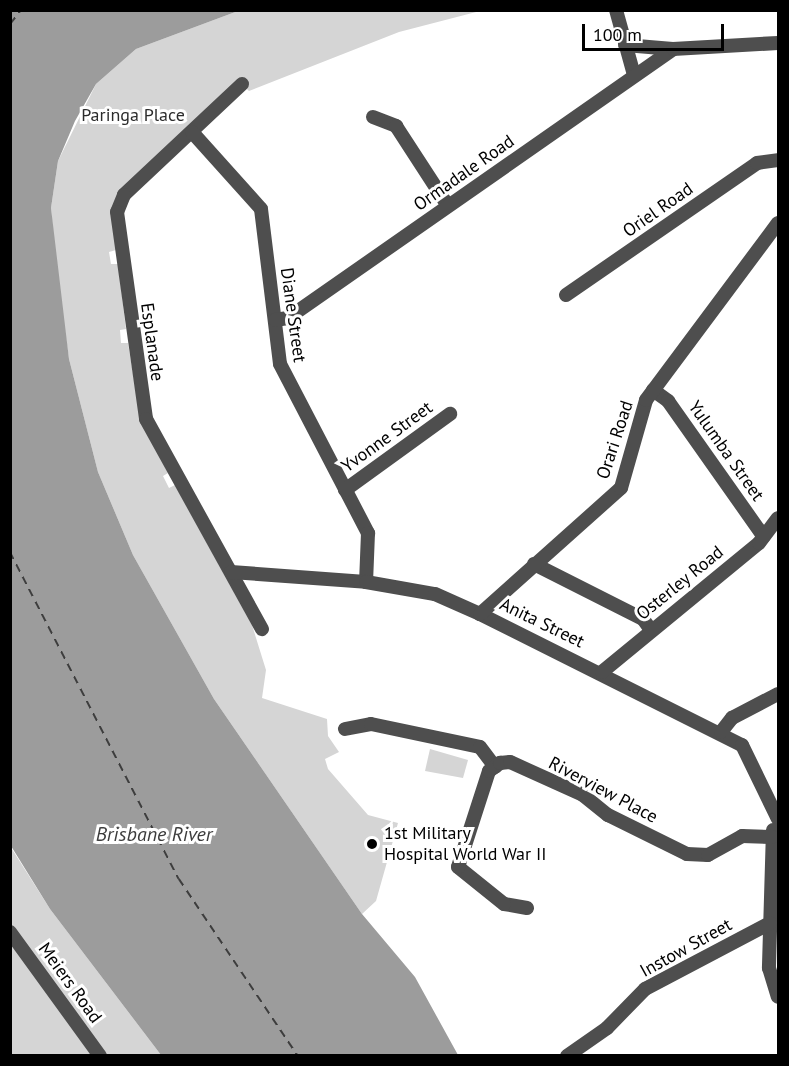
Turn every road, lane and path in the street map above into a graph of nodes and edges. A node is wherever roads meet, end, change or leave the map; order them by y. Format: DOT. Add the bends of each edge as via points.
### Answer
graph roads {
  1 [pos="616,10"];
  2 [pos="778,43"];
  3 [pos="625,45"];
  4 [pos="673,49"];
  5 [pos="634,75"];
  6 [pos="242,84"];
  7 [pos="373,117"];
  8 [pos="192,132"];
  9 [pos="777,161"];
  10 [pos="448,206"];
  11 [pos="778,223"];
  12 [pos="566,295"];
  13 [pos="275,320"];
  14 [pos="653,390"];
  15 [pos="450,414"];
  16 [pos="345,490"];
  17 [pos="778,518"];
  18 [pos="764,537"];
  19 [pos="534,564"];
  20 [pos="231,572"];
  21 [pos="366,582"];
  22 [pos="480,614"];
  23 [pos="262,629"];
  24 [pos="651,630"];
  25 [pos="602,672"];
  26 [pos="778,694"];
  27 [pos="345,729"];
  28 [pos="721,732"];
  29 [pos="495,767"];
  30 [pos="778,820"];
  31 [pos="772,837"];
  32 [pos="527,908"];
  33 [pos="10,932"];
  34 [pos="772,932"];
  35 [pos="778,997"];
  36 [pos="100,1056"];
  37 [pos="567,1056"];
  1 -- 3 [label="street"];
  2 -- 4 [label="street"];
  3 -- 4 [label="street"];
  3 -- 5 [label="street"];
  4 -- 5 [label="street, Ormadale Road"];
  5 -- 10 [label="street, Ormadale Road"];
  6 -- 8 [label="street, Esplanade"];
  7 -- 10 [label="street" via="396,126"];
  8 -- 13 [label="street, Diane Street" via="259,204"];
  8 -- 20 [label="street, Esplanade" via="124,195 118,222 146,419"];
  9 -- 12 [label="street, Oriel Road" via="757,163"];
  10 -- 13 [label="street, Ormadale Road" via="288,318"];
  11 -- 14 [label="street, Orari Road"];
  13 -- 16 [label="street, Diane Street" via="284,375"];
  14 -- 18 [label="street, Yulumba Street" via="668,401"];
  14 -- 19 [label="street, Orari Road" via="621,488"];
  15 -- 16 [label="street, Yvonne Street"];
  16 -- 21 [label="street, Diane Street" via="368,533"];
  17 -- 18 [label="street, Osterley Road"];
  18 -- 24 [label="street, Osterley Road"];
  19 -- 22 [label="street, Orari Road"];
  19 -- 24 [label="street" via="643,619"];
  20 -- 21 [label="street, Anita Street"];
  20 -- 23 [label="street, Esplanade"];
  21 -- 22 [label="street, Anita Street" via="435,594"];
  22 -- 25 [label="street, Anita Street"];
  24 -- 25 [label="street, Osterley Road"];
  25 -- 28 [label="street, Anita Street"];
  26 -- 28 [label="street" via="732,718"];
  27 -- 29 [label="street" via="371,723 480,747"];
  28 -- 30 [label="street, Anita Street" via="742,745"];
  29 -- 31 [label="street, Riverview Place" via="510,762 583,795 608,815 687,854 708,855 742,836"];
  29 -- 32 [label="street" via="466,834 458,867 504,904"];
  30 -- 31 [label="street"];
  31 -- 34 [label="street"];
  33 -- 36 [label="street, Meiers Road"];
  34 -- 35 [label="street" via="770,979"];
  34 -- 37 [label="street, Instow Street" via="645,989 607,1028"];
}
